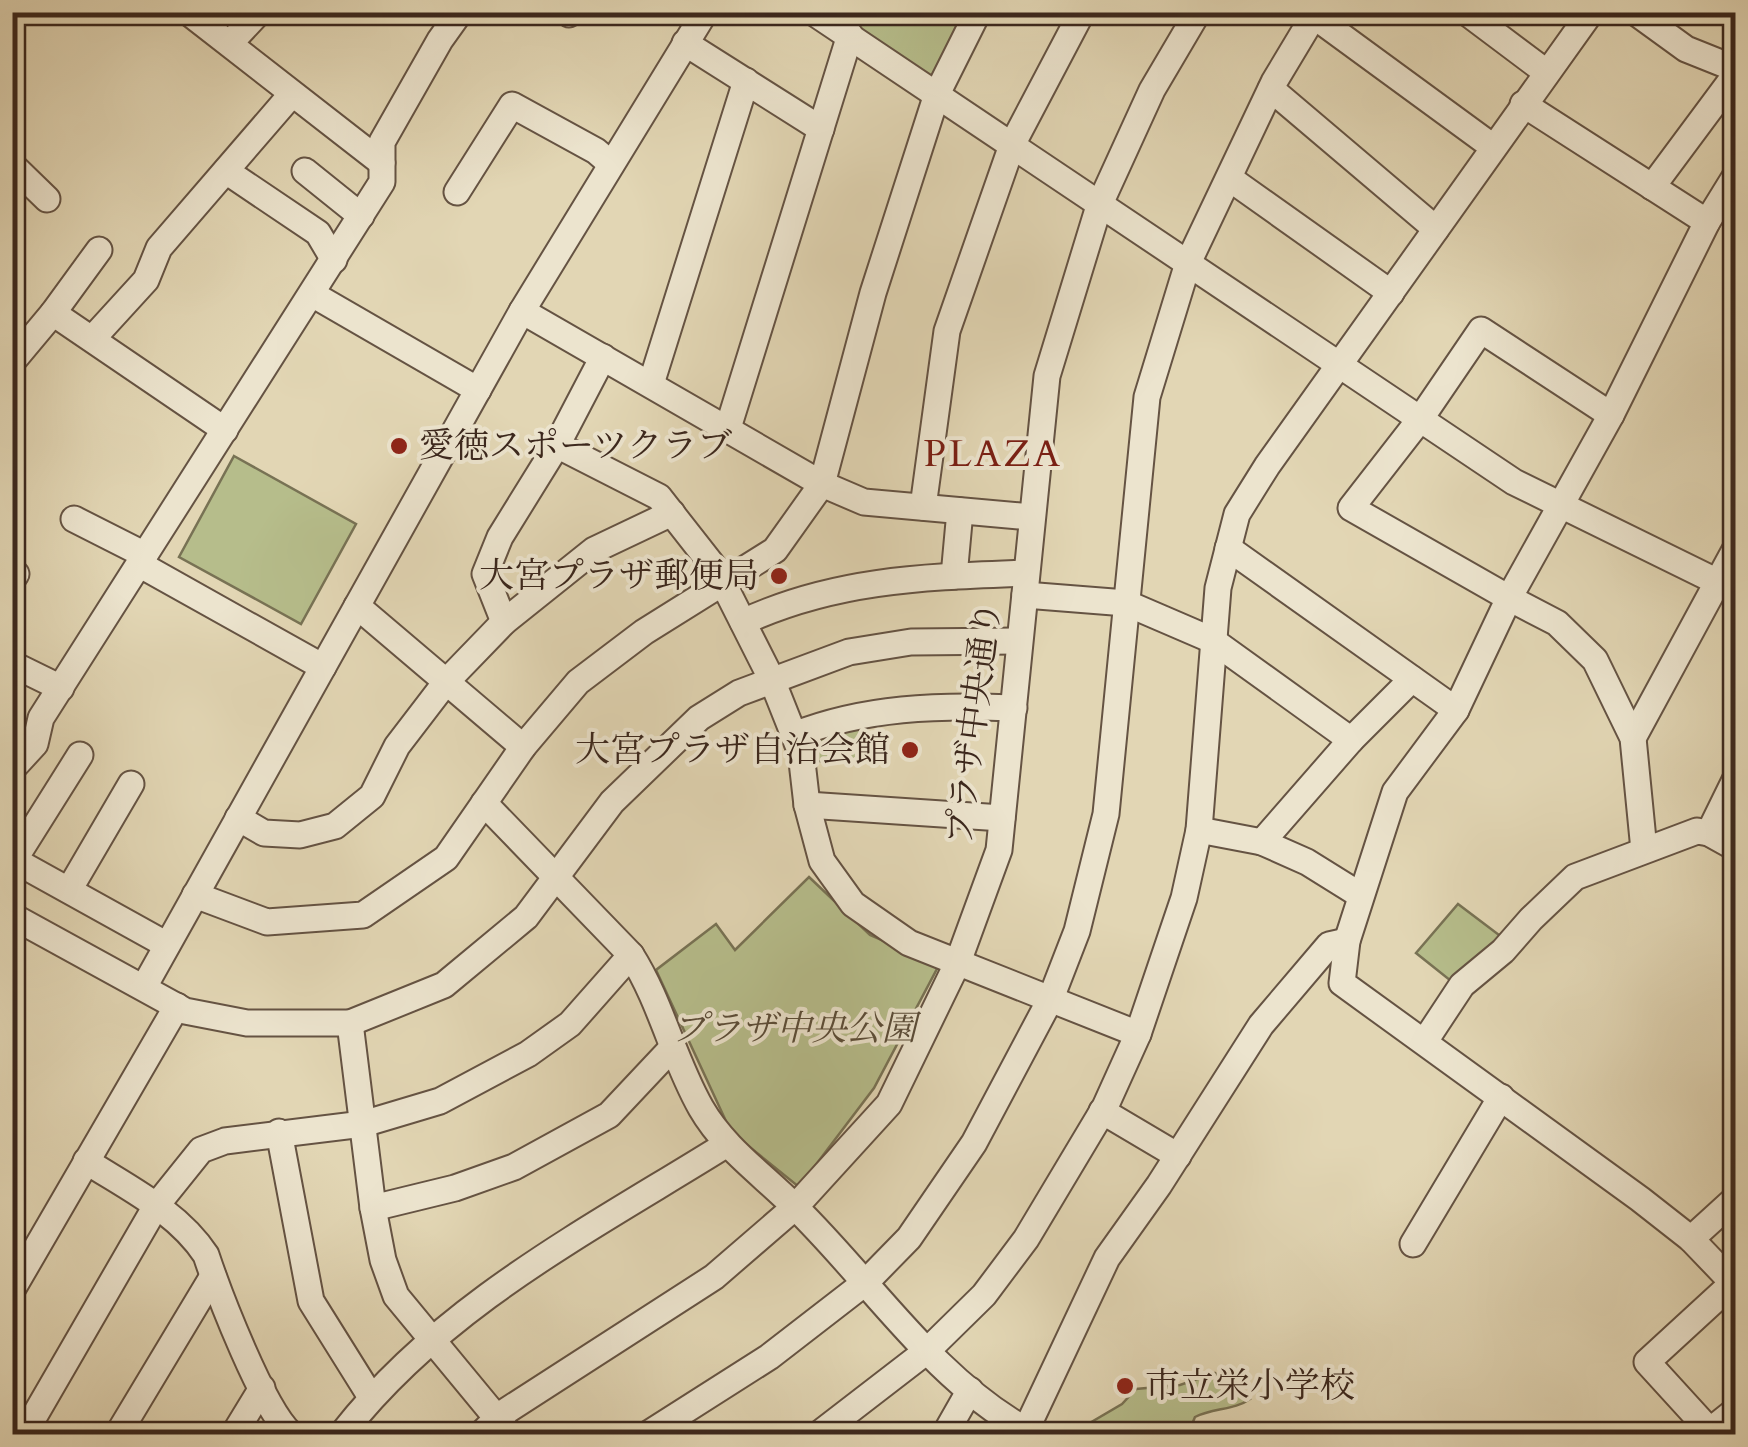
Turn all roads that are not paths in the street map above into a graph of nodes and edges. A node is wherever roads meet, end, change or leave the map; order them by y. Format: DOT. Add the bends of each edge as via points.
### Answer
graph roads {
  1 [pos="259,12"];
  2 [pos="460,12"];
  3 [pos="705,12"];
  4 [pos="813,12"];
  5 [pos="978,12"];
  6 [pos="1082,12"];
  7 [pos="1198,12"];
  8 [pos="1466,12"];
  9 [pos="1591,12"];
  10 [pos="193,14"];
  11 [pos="1315,14"];
  12 [pos="1651,17"];
  13 [pos="850,36"];
  14 [pos="230,42"];
  15 [pos="685,44"];
  16 [pos="1546,72"];
  17 [pos="1736,72"];
  18 [pos="746,81"];
  19 [pos="1271,89"];
  20 [pos="937,94"];
  21 [pos="291,95"];
  22 [pos="1523,104"];
  23 [pos="821,129"];
  24 [pos="1012,145"];
  25 [pos="1493,146"];
  26 [pos="382,163"];
  27 [pos="611,164"];
  28 [pos="12,165"];
  29 [pos="226,171"];
  30 [pos="305,171"];
  31 [pos="1736,174"];
  32 [pos="1229,178"];
  33 [pos="1652,187"];
  34 [pos="457,192"];
  35 [pos="48,199"];
  36 [pos="1099,206"];
  37 [pos="361,216"];
  38 [pos="1707,222"];
  39 [pos="1436,228"];
  40 [pos="99,250"];
  41 [pos="334,260"];
  42 [pos="1188,264"];
  43 [pos="1391,293"];
  44 [pos="312,294"];
  45 [pos="522,311"];
  46 [pos="53,312"];
  47 [pos="93,338"];
  48 [pos="603,357"];
  49 [pos="12,362"];
  50 [pos="1341,364"];
  51 [pos="650,384"];
  52 [pos="478,390"];
  53 [pos="1612,416"];
  54 [pos="1421,418"];
  55 [pos="728,428"];
  56 [pos="226,430"];
  57 [pos="558,445"];
  58 [pos="822,484"];
  59 [pos="1560,506"];
  60 [pos="923,507"];
  61 [pos="960,511"];
  62 [pos="672,513"];
  63 [pos="1031,518"];
  64 [pos="74,519"];
  65 [pos="1228,548"];
  66 [pos="1736,548"];
  67 [pos="142,560"];
  68 [pos="954,576"];
  69 [pos="724,584"];
  70 [pos="1026,584"];
  71 [pos="1727,587"];
  72 [pos="1509,598"];
  73 [pos="1126,603"];
  74 [pos="356,606"];
  75 [pos="504,622"];
  76 [pos="743,622"];
  77 [pos="1212,640"];
  78 [pos="1019,641"];
  79 [pos="12,664"];
  80 [pos="323,667"];
  81 [pos="1412,679"];
  82 [pos="772,680"];
  83 [pos="446,682"];
  84 [pos="60,688"];
  85 [pos="1014,708"];
  86 [pos="1456,710"];
  87 [pos="794,735"];
  88 [pos="1633,738"];
  89 [pos="1351,740"];
  90 [pos="523,747"];
  91 [pos="80,754"];
  92 [pos="14,765"];
  93 [pos="1736,778"];
  94 [pos="132,784"];
  95 [pos="484,802"];
  96 [pos="807,805"];
  97 [pos="238,818"];
  98 [pos="1002,818"];
  99 [pos="1198,830"];
  100 [pos="1709,832"];
  101 [pos="1262,842"];
  102 [pos="1736,848"];
  103 [pos="1644,850"];
  104 [pos="14,859"];
  105 [pos="556,876"];
  106 [pos="69,890"];
  107 [pos="1360,894"];
  108 [pos="195,895"];
  109 [pos="12,916"];
  110 [pos="1346,942"];
  111 [pos="168,944"];
  112 [pos="631,955"];
  113 [pos="958,962"];
  114 [pos="144,987"];
  115 [pos="1051,998"];
  116 [pos="177,1006"];
  117 [pos="350,1023"];
  118 [pos="1138,1034"];
  119 [pos="1425,1041"];
  120 [pos="672,1048"];
  121 [pos="1501,1097"];
  122 [pos="1102,1111"];
  123 [pos="364,1124"];
  124 [pos="279,1132"];
  125 [pos="727,1144"];
  126 [pos="1178,1156"];
  127 [pos="86,1161"];
  128 [pos="1736,1198"];
  129 [pos="156,1206"];
  130 [pos="795,1206"];
  131 [pos="373,1208"];
  132 [pos="1690,1239"];
  133 [pos="1413,1244"];
  134 [pos="22,1248"];
  135 [pos="213,1276"];
  136 [pos="866,1282"];
  137 [pos="1734,1284"];
  138 [pos="12,1290"];
  139 [pos="430,1342"];
  140 [pos="928,1350"];
  141 [pos="262,1388"];
  142 [pos="970,1390"];
  143 [pos="371,1397"];
  144 [pos="1736,1410"];
  145 [pos="496,1429"];
  146 [pos="1024,1432"];
  147 [pos="1708,1433"];
  148 [pos="24,1434"];
  149 [pos="118,1434"];
  150 [pos="234,1434"];
  151 [pos="291,1434"];
  152 [pos="342,1434"];
  153 [pos="648,1434"];
  154 [pos="819,1434"];
  155 [pos="945,1434"];
  1 -- 14 [label="street"];
  2 -- 26 [label="street" via="382,142"];
  3 -- 15 [label="street"];
  4 -- 13 [label="street"];
  5 -- 20 [label="street"];
  6 -- 24 [label="street"];
  7 -- 36 [label="street, プラザ中央通り" via="1152,90"];
  8 -- 16 [label="street"];
  9 -- 16 [label="street"];
  10 -- 14 [label="street"];
  11 -- 19 [label="street"];
  11 -- 25 [label="street"];
  12 -- 17 [label="street" via="1686,49"];
  13 -- 20 [label="street"];
  13 -- 23 [label="street"];
  14 -- 21 [label="street"];
  15 -- 18 [label="street"];
  15 -- 27 [label="street"];
  16 -- 22 [label="street"];
  17 -- 33 [label="street"];
  18 -- 23 [label="street"];
  18 -- 51 [label="street"];
  19 -- 32 [label="street"];
  19 -- 39 [label="street"];
  20 -- 24 [label="street"];
  20 -- 58 [label="street" via="873,293"];
  21 -- 26 [label="street"];
  21 -- 29 [label="street"];
  22 -- 25 [label="street"];
  22 -- 33 [label="street"];
  23 -- 55 [label="street"];
  24 -- 36 [label="street"];
  24 -- 60 [label="street" via="947,331"];
  25 -- 39 [label="street"];
  26 -- 37 [label="street" via="382,182"];
  27 -- 34 [label="street" via="512,105"];
  27 -- 45 [label="street" via="554,239"];
  28 -- 35 [label="street"];
  29 -- 41 [label="street" via="318,233"];
  29 -- 47 [label="street" via="159,248 146,280"];
  30 -- 37 [label="street"];
  31 -- 38 [label="street"];
  32 -- 42 [label="street"];
  32 -- 43 [label="street"];
  33 -- 38 [label="street"];
  36 -- 42 [label="street"];
  36 -- 63 [label="street, プラザ中央通り" via="1047,376"];
  37 -- 41 [label="street"];
  38 -- 53 [label="street"];
  39 -- 43 [label="street"];
  40 -- 46 [label="street"];
  41 -- 44 [label="street"];
  42 -- 50 [label="street"];
  42 -- 73 [label="street" via="1147,398"];
  43 -- 50 [label="street"];
  44 -- 52 [label="street"];
  44 -- 56 [label="street"];
  45 -- 48 [label="street"];
  45 -- 52 [label="street"];
  46 -- 47 [label="street"];
  46 -- 49 [label="street"];
  47 -- 56 [label="street"];
  48 -- 51 [label="street"];
  48 -- 57 [label="street"];
  50 -- 54 [label="street"];
  50 -- 65 [label="street" via="1267,466 1238,514"];
  51 -- 55 [label="street"];
  52 -- 74 [label="street"];
  53 -- 54 [label="street" via="1481,330"];
  53 -- 59 [label="street"];
  54 -- 59 [label="street"];
  54 -- 72 [label="street" via="1351,508"];
  55 -- 58 [label="street"];
  56 -- 67 [label="street"];
  57 -- 62 [label="street" via="659,497"];
  57 -- 75 [label="street" via="485,574"];
  58 -- 60 [label="street" via="864,502"];
  58 -- 69 [label="street" via="775,550"];
  59 -- 71 [label="street"];
  59 -- 72 [label="street"];
  60 -- 61 [label="street"];
  61 -- 63 [label="street"];
  61 -- 68 [label="street"];
  62 -- 69 [label="street"];
  62 -- 75 [label="street" via="594,550"];
  63 -- 70 [label="street, プラザ中央通り"];
  64 -- 67 [label="street"];
  65 -- 77 [label="street"];
  65 -- 81 [label="street"];
  66 -- 71 [label="street"];
  67 -- 80 [label="street"];
  67 -- 84 [label="street"];
  68 -- 70 [label="street"];
  68 -- 76 [label="street" via="856,584"];
  69 -- 76 [label="street"];
  69 -- 90 [label="street" via="578,682"];
  70 -- 73 [label="street"];
  70 -- 78 [label="street, プラザ中央通り"];
  71 -- 88 [label="street"];
  72 -- 86 [label="street"];
  72 -- 88 [label="street" via="1557,622 1595,660"];
  73 -- 77 [label="street"];
  73 -- 115 [label="street" via="1106,814 1077,930"];
  74 -- 80 [label="street"];
  74 -- 83 [label="street"];
  75 -- 83 [label="street"];
  76 -- 82 [label="street"];
  77 -- 89 [label="street"];
  77 -- 99 [label="street"];
  78 -- 82 [label="street" via="911,642 849,652"];
  78 -- 85 [label="street, プラザ中央通り"];
  79 -- 84 [label="street"];
  80 -- 97 [label="street"];
  81 -- 86 [label="street"];
  81 -- 89 [label="street"];
  82 -- 87 [label="street"];
  82 -- 105 [label="street" via="699,718 612,802"];
  83 -- 90 [label="street"];
  83 -- 97 [label="street" via="397,746 372,796 335,826 300,835 264,833"];
  84 -- 92 [label="street" via="41,718 36,744"];
  85 -- 87 [label="street" via="942,705 878,712"];
  85 -- 98 [label="street, プラザ中央通り"];
  86 -- 107 [label="street" via="1395,792"];
  87 -- 96 [label="street"];
  88 -- 103 [label="street"];
  89 -- 101 [label="street"];
  90 -- 95 [label="street"];
  91 -- 104 [label="street"];
  93 -- 100 [label="street"];
  94 -- 106 [label="street"];
  95 -- 105 [label="street"];
  95 -- 108 [label="street" via="446,858 364,916 266,922"];
  96 -- 98 [label="street"];
  96 -- 113 [label="street" via="822,862 853,904 910,943"];
  97 -- 108 [label="street"];
  98 -- 113 [label="street, プラザ中央通り" via="999,850"];
  99 -- 101 [label="street"];
  99 -- 118 [label="street" via="1184,898"];
  100 -- 102 [label="street"];
  100 -- 103 [label="street"];
  101 -- 107 [label="street"];
  103 -- 119 [label="street" via="1575,878 1462,985"];
  104 -- 106 [label="street"];
  105 -- 112 [label="street"];
  105 -- 117 [label="street" via="526,916 444,984"];
  106 -- 111 [label="street"];
  107 -- 110 [label="street"];
  108 -- 111 [label="street"];
  109 -- 114 [label="street"];
  110 -- 119 [label="street" via="1342,984"];
  110 -- 126 [label="street" via="1329,946 1261,1026"];
  111 -- 114 [label="street"];
  112 -- 120 [label="street"];
  112 -- 123 [label="street" via="570,1024 528,1054 440,1101"];
  113 -- 115 [label="street"];
  113 -- 130 [label="street, プラザ中央通り" via="889,1104"];
  114 -- 116 [label="street"];
  115 -- 118 [label="street"];
  115 -- 136 [label="street" via="974,1143 909,1238"];
  116 -- 117 [label="street" via="247,1022"];
  116 -- 127 [label="street"];
  117 -- 123 [label="street"];
  118 -- 122 [label="street"];
  119 -- 121 [label="street"];
  120 -- 125 [label="street" via="701,1109"];
  120 -- 131 [label="street" via="610,1115 514,1167"];
  121 -- 132 [label="street"];
  121 -- 133 [label="street"];
  122 -- 126 [label="street"];
  122 -- 140 [label="street" via="1026,1239 984,1295"];
  123 -- 124 [label="street"];
  123 -- 131 [label="street"];
  124 -- 129 [label="street" via="201,1150"];
  124 -- 143 [label="street" via="311,1301"];
  125 -- 130 [label="street"];
  125 -- 139 [label="street" via="484,1296"];
  126 -- 146 [label="street" via="1107,1258"];
  127 -- 129 [label="street"];
  127 -- 134 [label="street"];
  128 -- 132 [label="street"];
  129 -- 135 [label="street" via="192,1235"];
  129 -- 148 [label="street"];
  130 -- 136 [label="street"];
  130 -- 145 [label="street, プラザ中央通り" via="714,1277"];
  131 -- 139 [label="street" via="396,1296"];
  132 -- 137 [label="street"];
  134 -- 138 [label="street"];
  135 -- 141 [label="street"];
  135 -- 149 [label="street"];
  136 -- 140 [label="street"];
  136 -- 153 [label="street" via="769,1357"];
  137 -- 147 [label="street" via="1647,1362"];
  139 -- 143 [label="street"];
  139 -- 145 [label="street"];
  140 -- 142 [label="street"];
  140 -- 154 [label="street"];
  141 -- 150 [label="street"];
  141 -- 151 [label="street"];
  142 -- 146 [label="street"];
  142 -- 155 [label="street"];
  143 -- 152 [label="street"];
  144 -- 147 [label="street"];
}
